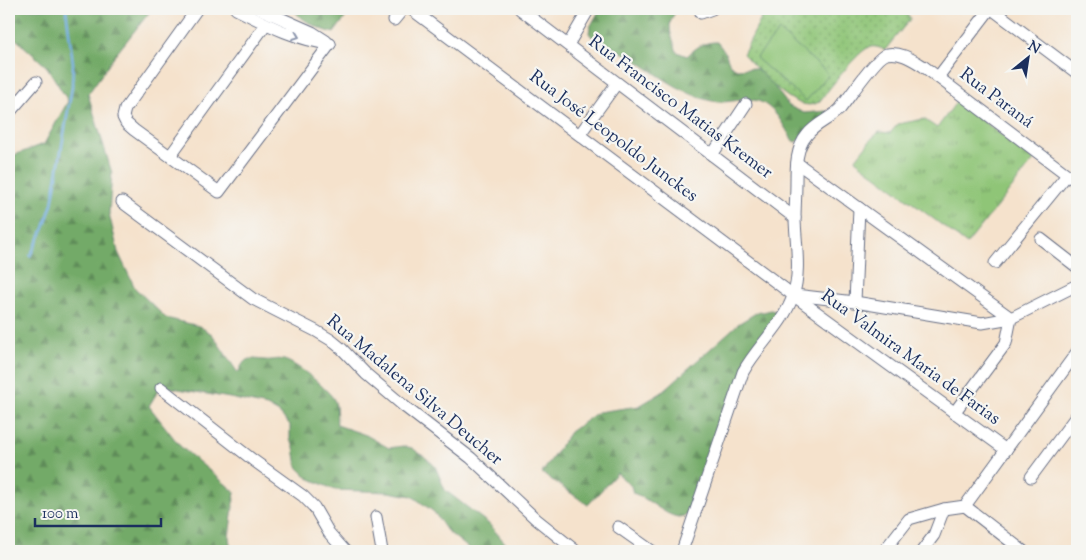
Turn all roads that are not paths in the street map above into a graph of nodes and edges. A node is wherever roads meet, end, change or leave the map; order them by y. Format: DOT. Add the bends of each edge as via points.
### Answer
graph roads {
  1 [pos="197,9"];
  2 [pos="236,9"];
  3 [pos="403,9"];
  4 [pos="411,9"];
  5 [pos="520,9"];
  6 [pos="589,9"];
  7 [pos="991,9"];
  8 [pos="267,10"];
  9 [pos="394,20"];
  10 [pos="266,24"];
  11 [pos="330,44"];
  12 [pos="568,45"];
  13 [pos="1077,72"];
  14 [pos="938,77"];
  15 [pos="36,82"];
  16 [pos="617,83"];
  17 [pos="746,104"];
  18 [pos="10,110"];
  19 [pos="580,134"];
  20 [pos="712,155"];
  21 [pos="170,156"];
  22 [pos="797,163"];
  23 [pos="1067,175"];
  24 [pos="1077,182"];
  25 [pos="122,202"];
  26 [pos="859,208"];
  27 [pos="795,218"];
  28 [pos="1041,239"];
  29 [pos="995,263"];
  30 [pos="1077,267"];
  31 [pos="1077,285"];
  32 [pos="793,295"];
  33 [pos="855,302"];
  34 [pos="1011,318"];
  35 [pos="1077,352"];
  36 [pos="161,388"];
  37 [pos="954,413"];
  38 [pos="1077,415"];
  39 [pos="1006,450"];
  40 [pos="1031,477"];
  41 [pos="965,506"];
  42 [pos="944,508"];
  43 [pos="376,517"];
  44 [pos="618,526"];
  45 [pos="345,551"];
  46 [pos="382,551"];
  47 [pos="576,551"];
  48 [pos="652,551"];
  49 [pos="682,551"];
  50 [pos="884,551"];
  51 [pos="922,551"];
  52 [pos="1023,551"];
  1 -- 21 [label="street" via="123,112 124,120 134,130"];
  2 -- 10 [label="street"];
  3 -- 9 [label="street"];
  4 -- 19 [label="street, Rua José Leopoldo Junckes"];
  5 -- 12 [label="street, Rua Francisco Matias Kremer"];
  6 -- 12 [label="street"];
  7 -- 13 [label="street"];
  7 -- 14 [label="street"];
  8 -- 11 [label="street"];
  10 -- 11 [label="street, one-way" via="310,41"];
  10 -- 21 [label="street"];
  11 -- 21 [label="street" via="220,192"];
  12 -- 16 [label="street, Rua Francisco Matias Kremer"];
  14 -- 22 [label="street, Rua Paraná" via="909,58 888,54 879,59 834,115 806,136"];
  14 -- 23 [label="street, Rua Paraná"];
  15 -- 18 [label="street"];
  16 -- 19 [label="street"];
  16 -- 20 [label="street, Rua Francisco Matias Kremer"];
  17 -- 20 [label="street"];
  19 -- 32 [label="street, Rua José Leopoldo Junckes"];
  20 -- 27 [label="street, Rua Francisco Matias Kremer"];
  22 -- 26 [label="street"];
  22 -- 27 [label="street"];
  23 -- 24 [label="street, Rua Paraná"];
  23 -- 29 [label="street"];
  25 -- 47 [label="street, Rua Madalena Silva Deucher" via="253,299 331,340 366,374 464,452"];
  26 -- 33 [label="street"];
  26 -- 34 [label="street"];
  27 -- 32 [label="street" via="797,269"];
  28 -- 30 [label="street"];
  31 -- 34 [label="street"];
  32 -- 33 [label="street"];
  32 -- 37 [label="street, Rua Valmira Maria de Farias"];
  32 -- 49 [label="street" via="788,308 743,372"];
  33 -- 34 [label="street" via="970,322"];
  34 -- 37 [label="street" via="1006,343"];
  35 -- 39 [label="street"];
  36 -- 45 [label="street" via="304,496 329,534"];
  37 -- 39 [label="street, Rua Valmira Maria de Farias"];
  38 -- 40 [label="street"];
  39 -- 41 [label="street"];
  41 -- 42 [label="street"];
  41 -- 52 [label="street"];
  42 -- 50 [label="street" via="909,519"];
  42 -- 51 [label="street" via="934,535"];
  43 -- 46 [label="street"];
  44 -- 48 [label="street"];
}
